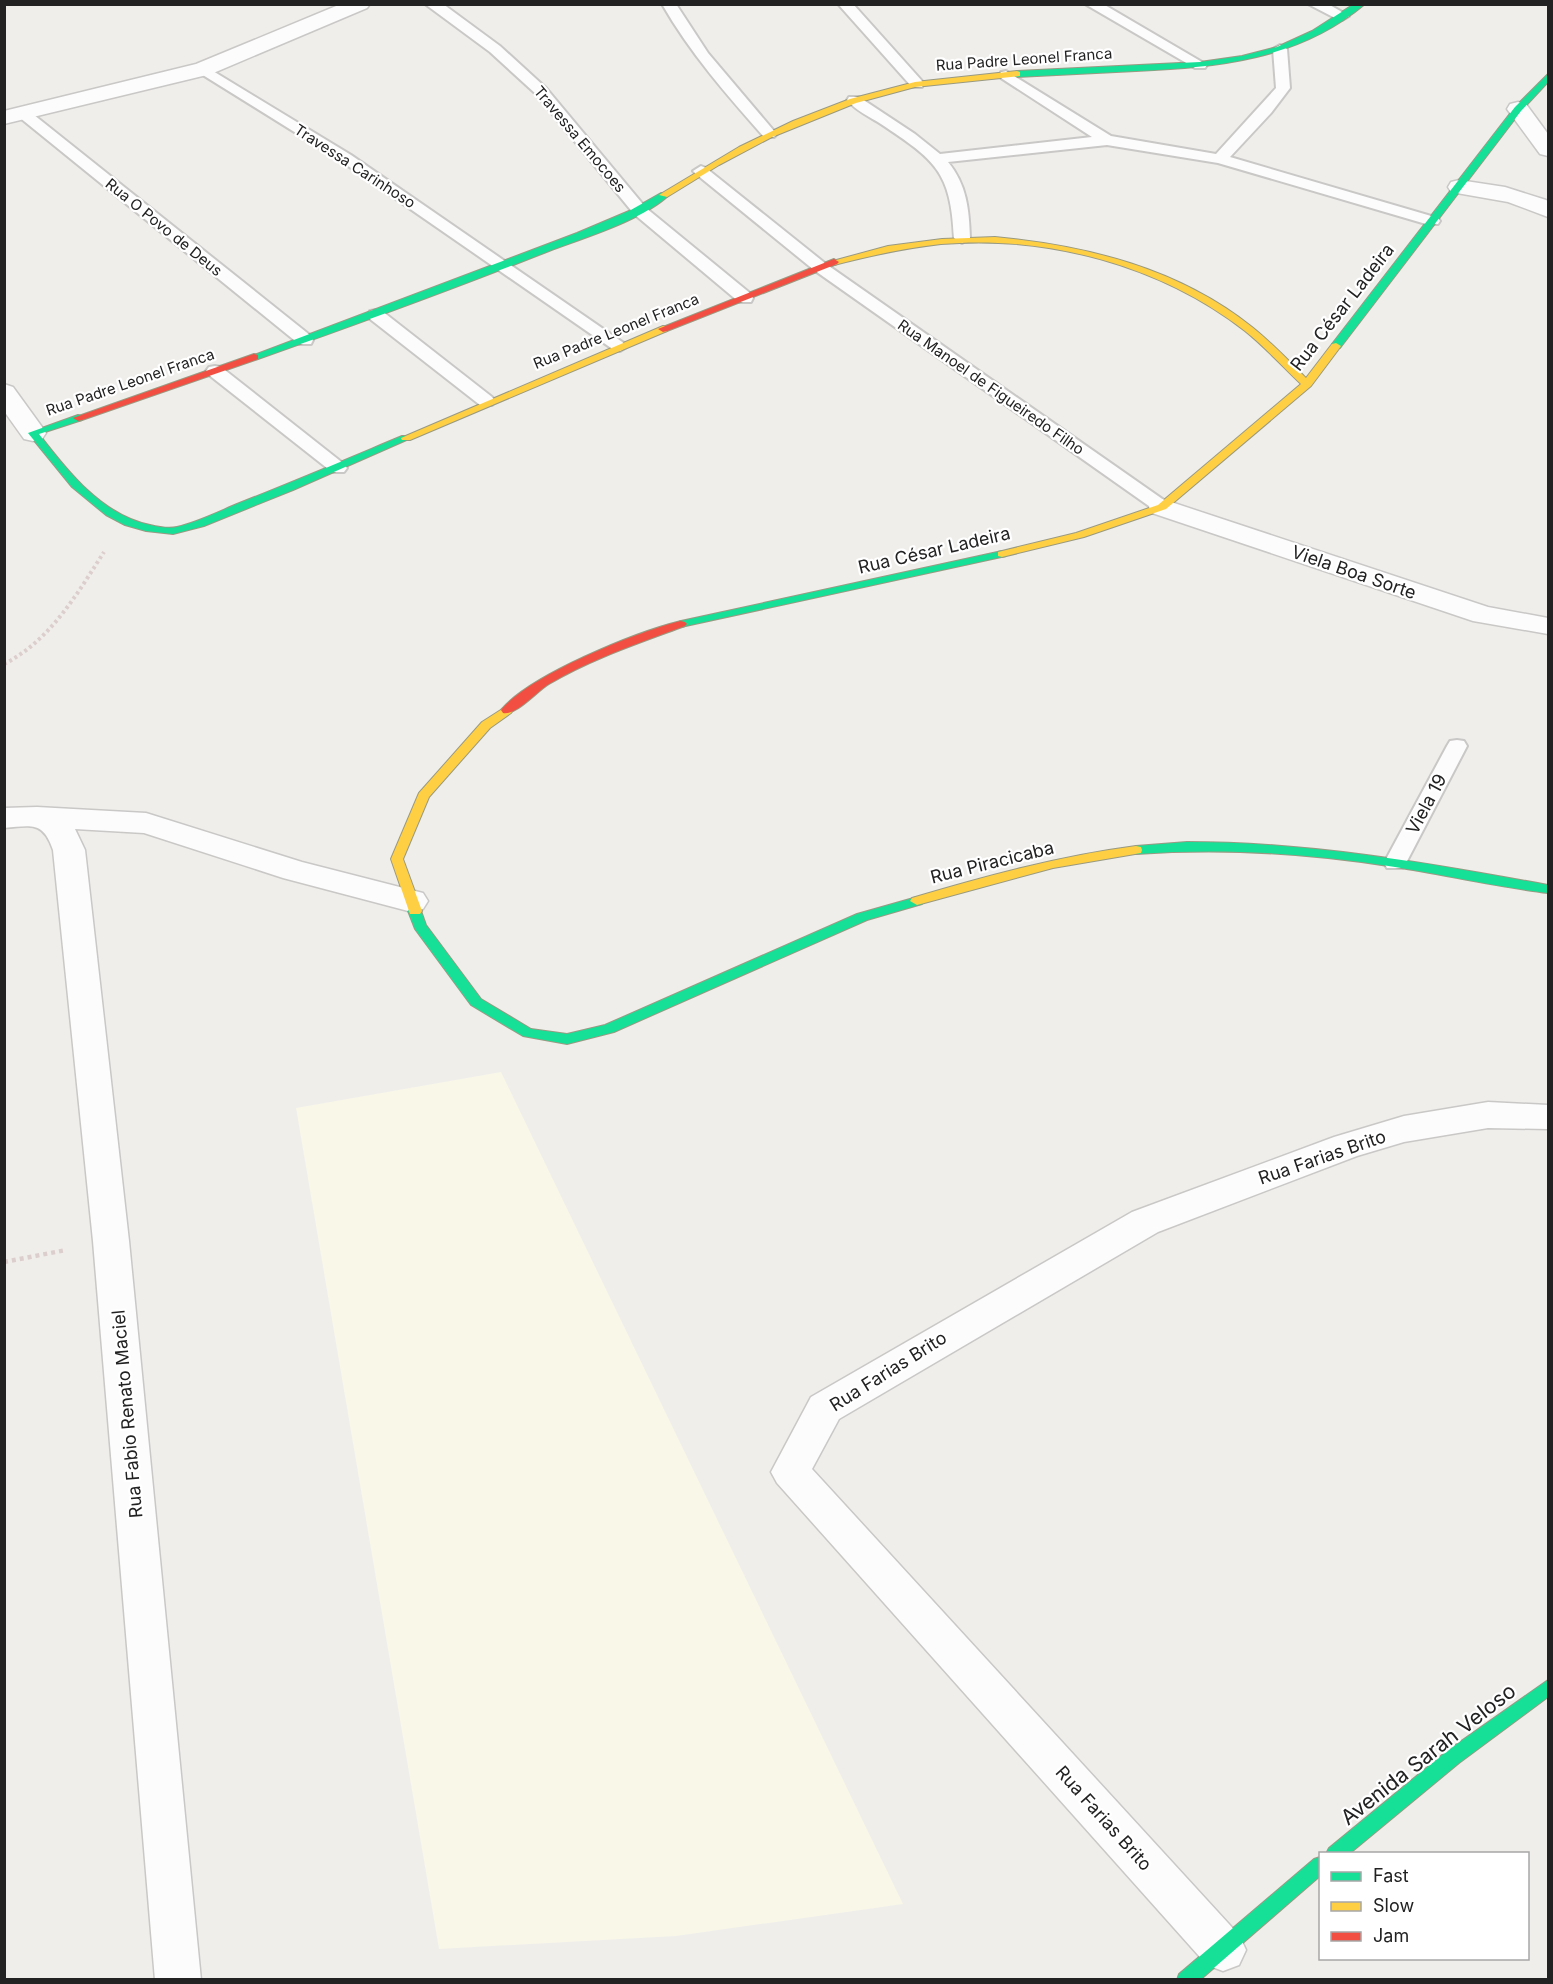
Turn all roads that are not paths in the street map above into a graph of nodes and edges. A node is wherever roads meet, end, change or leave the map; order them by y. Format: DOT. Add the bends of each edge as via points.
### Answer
graph roads {
  1 [pos="360,4"];
  2 [pos="432,4"];
  3 [pos="669,4"];
  4 [pos="846,4"];
  5 [pos="1092,4"];
  6 [pos="1315,4"];
  7 [pos="1361,4"];
  8 [pos="1342,16"];
  9 [pos="1280,48"];
  10 [pos="1200,65"];
  11 [pos="203,69"];
  12 [pos="1006,75"];
  13 [pos="1548,76"];
  14 [pos="917,84"];
  15 [pos="854,100"];
  16 [pos="1518,109"];
  17 [pos="14,116"];
  18 [pos="769,134"];
  19 [pos="1107,140"];
  20 [pos="1548,149"];
  21 [pos="937,159"];
  22 [pos="1220,159"];
  23 [pos="701,171"];
  24 [pos="1459,187"];
  25 [pos="1548,210"];
  26 [pos="640,211"];
  27 [pos="1432,221"];
  28 [pos="962,238"];
  29 [pos="504,265"];
  30 [pos="820,267"];
  31 [pos="745,298"];
  32 [pos="376,315"];
  33 [pos="305,340"];
  34 [pos="620,346"];
  35 [pos="214,371"];
  36 [pos="1307,384"];
  37 [pos="4,392"];
  38 [pos="486,401"];
  39 [pos="33,433"];
  40 [pos="338,468"];
  41 [pos="1161,507"];
  42 [pos="1548,626"];
  43 [pos="1457,746"];
  44 [pos="46,817"];
  45 [pos="4,818"];
  46 [pos="1395,863"];
  47 [pos="1548,889"];
  48 [pos="412,901"];
  49 [pos="476,1002"];
  50 [pos="1548,1117"];
  51 [pos="1548,1688"];
  52 [pos="1337,1852"];
  53 [pos="1319,1866"];
  54 [pos="1223,1950"];
  55 [pos="178,1980"];
  56 [pos="1186,1980"];
  1 -- 11 [label="street"];
  2 -- 26 [label="lane, Travessa Emocoes" via="495,49 541,91"];
  3 -- 18 [label="lane" via="707,62"];
  4 -- 14 [label="lane"];
  5 -- 10 [label="lane"];
  6 -- 8 [label="lane"];
  7 -- 8 [label="street, Rua Padre Leonel Franca"];
  8 -- 9 [label="street, Rua Padre Leonel Franca"];
  9 -- 10 [label="street, Rua Padre Leonel Franca"];
  9 -- 22 [label="lane" via="1283,87"];
  10 -- 12 [label="street, Rua Padre Leonel Franca"];
  11 -- 17 [label="street"];
  11 -- 29 [label="lane, Travessa Carinhoso" via="346,158"];
  12 -- 14 [label="street, Rua Padre Leonel Franca"];
  12 -- 19 [label="lane"];
  13 -- 16 [label="street, Rua César Ladeira"];
  14 -- 15 [label="street, Rua Padre Leonel Franca"];
  15 -- 18 [label="street, Rua Padre Leonel Franca"];
  15 -- 21 [label="lane"];
  16 -- 20 [label="street"];
  16 -- 24 [label="street, Rua César Ladeira"];
  17 -- 33 [label="lane, Rua O Povo de Deus"];
  18 -- 23 [label="street, Rua Padre Leonel Franca"];
  19 -- 21 [label="lane"];
  19 -- 22 [label="lane"];
  21 -- 28 [label="lane" via="954,184"];
  22 -- 27 [label="lane"];
  23 -- 26 [label="street, Rua Padre Leonel Franca"];
  23 -- 30 [label="lane, Rua Manoel de Figueiredo Filho"];
  24 -- 25 [label="street" via="1496,192"];
  24 -- 27 [label="street, Rua César Ladeira"];
  26 -- 29 [label="street, Rua Padre Leonel Franca"];
  26 -- 31 [label="lane, Travessa Emocoes"];
  27 -- 36 [label="street, Rua César Ladeira"];
  28 -- 30 [label="street, Rua Padre Leonel Franca" via="885,250"];
  28 -- 36 [label="street, Rua Padre Leonel Franca" via="1081,249 1146,271 1239,322"];
  29 -- 32 [label="street, Rua Padre Leonel Franca"];
  29 -- 34 [label="lane, Travessa Carinhoso"];
  30 -- 31 [label="street, Rua Padre Leonel Franca"];
  30 -- 41 [label="lane, Rua Manoel de Figueiredo Filho"];
  31 -- 34 [label="street, Rua Padre Leonel Franca"];
  32 -- 33 [label="street, Rua Padre Leonel Franca"];
  32 -- 38 [label="lane"];
  33 -- 35 [label="street, Rua Padre Leonel Franca"];
  34 -- 38 [label="street, Rua Padre Leonel Franca"];
  35 -- 39 [label="street, Rua Padre Leonel Franca"];
  35 -- 40 [label="lane"];
  36 -- 41 [label="street, Rua César Ladeira"];
  37 -- 39 [label="street"];
  38 -- 40 [label="street, Rua Padre Leonel Franca"];
  39 -- 40 [label="street, Rua Padre Leonel Franca" via="88,500 126,522 152,531 175,531"];
  41 -- 42 [label="street, Viela Boa Sorte" via="1483,615"];
  41 -- 48 [label="street, Rua César Ladeira" via="1069,538 693,620 624,644 544,682 486,725 423,795 397,859"];
  43 -- 46 [label="lane, Viela 19"];
  44 -- 45 [label="street"];
  44 -- 48 [label="street" via="146,823 294,871"];
  44 -- 55 [label="street, Rua Fabio Renato Maciel" via="64,831 69,850 111,1241"];
  46 -- 47 [label="street, Rua Piracicaba"];
  46 -- 49 [label="street, Rua Piracicaba" via="1253,846 1169,846 1098,854 1010,874 862,917 609,1029 567,1039 528,1033"];
  48 -- 49 [label="street, Rua César Ladeira" via="420,926"];
  50 -- 54 [label="street, Rua Farias Brito" via="1488,1115 1404,1129 1346,1146 1145,1222 825,1408 791,1472"];
  51 -- 52 [label="street, Avenida Sarah Veloso" via="1453,1757"];
  53 -- 54 [label="street"];
  54 -- 56 [label="street"];
}
